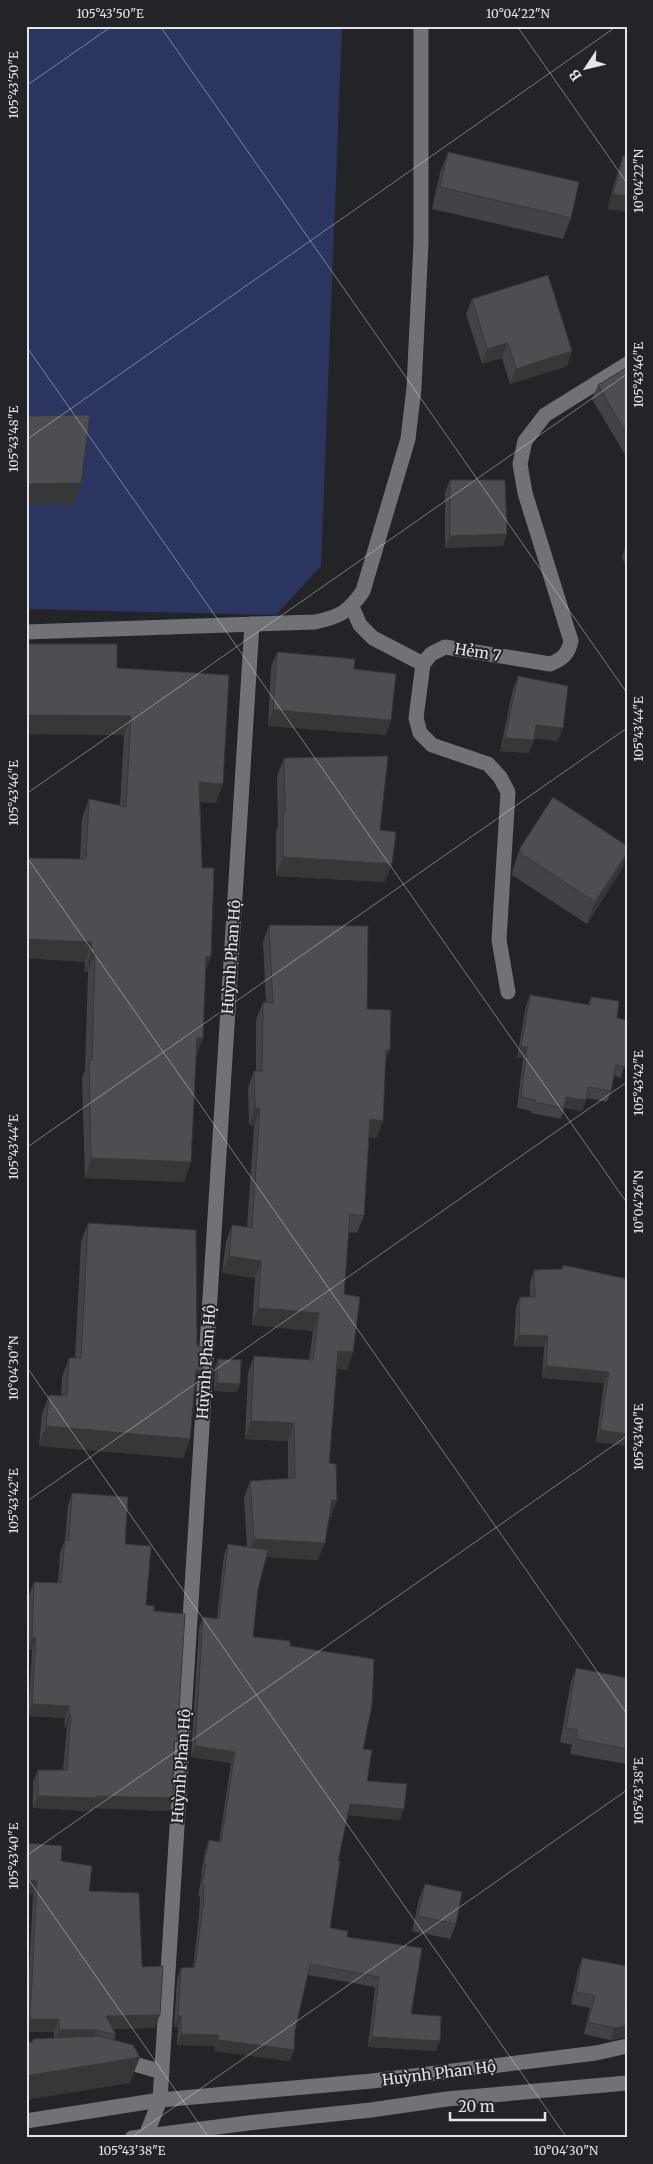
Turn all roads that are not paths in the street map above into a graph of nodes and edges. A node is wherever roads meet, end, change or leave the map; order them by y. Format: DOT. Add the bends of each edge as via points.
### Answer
graph roads {
  1 [pos="421,26"];
  2 [pos="627,364"];
  3 [pos="352,608"];
  4 [pos="252,624"];
  5 [pos="26,632"];
  6 [pos="424,664"];
  7 [pos="508,992"];
  8 [pos="627,2046"];
  9 [pos="100,2054"];
  10 [pos="162,2072"];
  11 [pos="627,2083"];
  12 [pos="160,2100"];
  13 [pos="26,2121"];
  14 [pos="147,2136"];
  15 [pos="132,2138"];
  1 -- 3 [label="street" via="421,243 414,388 408,439 362,591"];
  2 -- 6 [label="street, Hẻm 7" via="545,415 525,440 520,464 525,493 571,641 569,651 561,660 550,664 446,647 431,654"];
  3 -- 4 [label="street" via="315,622"];
  3 -- 6 [label="street" via="360,625 373,638"];
  4 -- 5 [label="street"];
  4 -- 10 [label="street, Huỳnh Phan Hộ"];
  6 -- 7 [label="street" via="416,718 420,733 432,745 488,764 508,792 499,940"];
  8 -- 12 [label="street, Huỳnh Phan Hộ" via="596,2053 372,2081"];
  9 -- 10 [label="street"];
  10 -- 12 [label="street, Huỳnh Phan Hộ"];
  11 -- 14 [label="street, Huỳnh Phan Hộ" via="446,2099"];
  12 -- 13 [label="street, Huỳnh Phan Hộ"];
  12 -- 14 [label="street"];
  14 -- 15 [label="street, Huỳnh Phan Hộ"];
}
